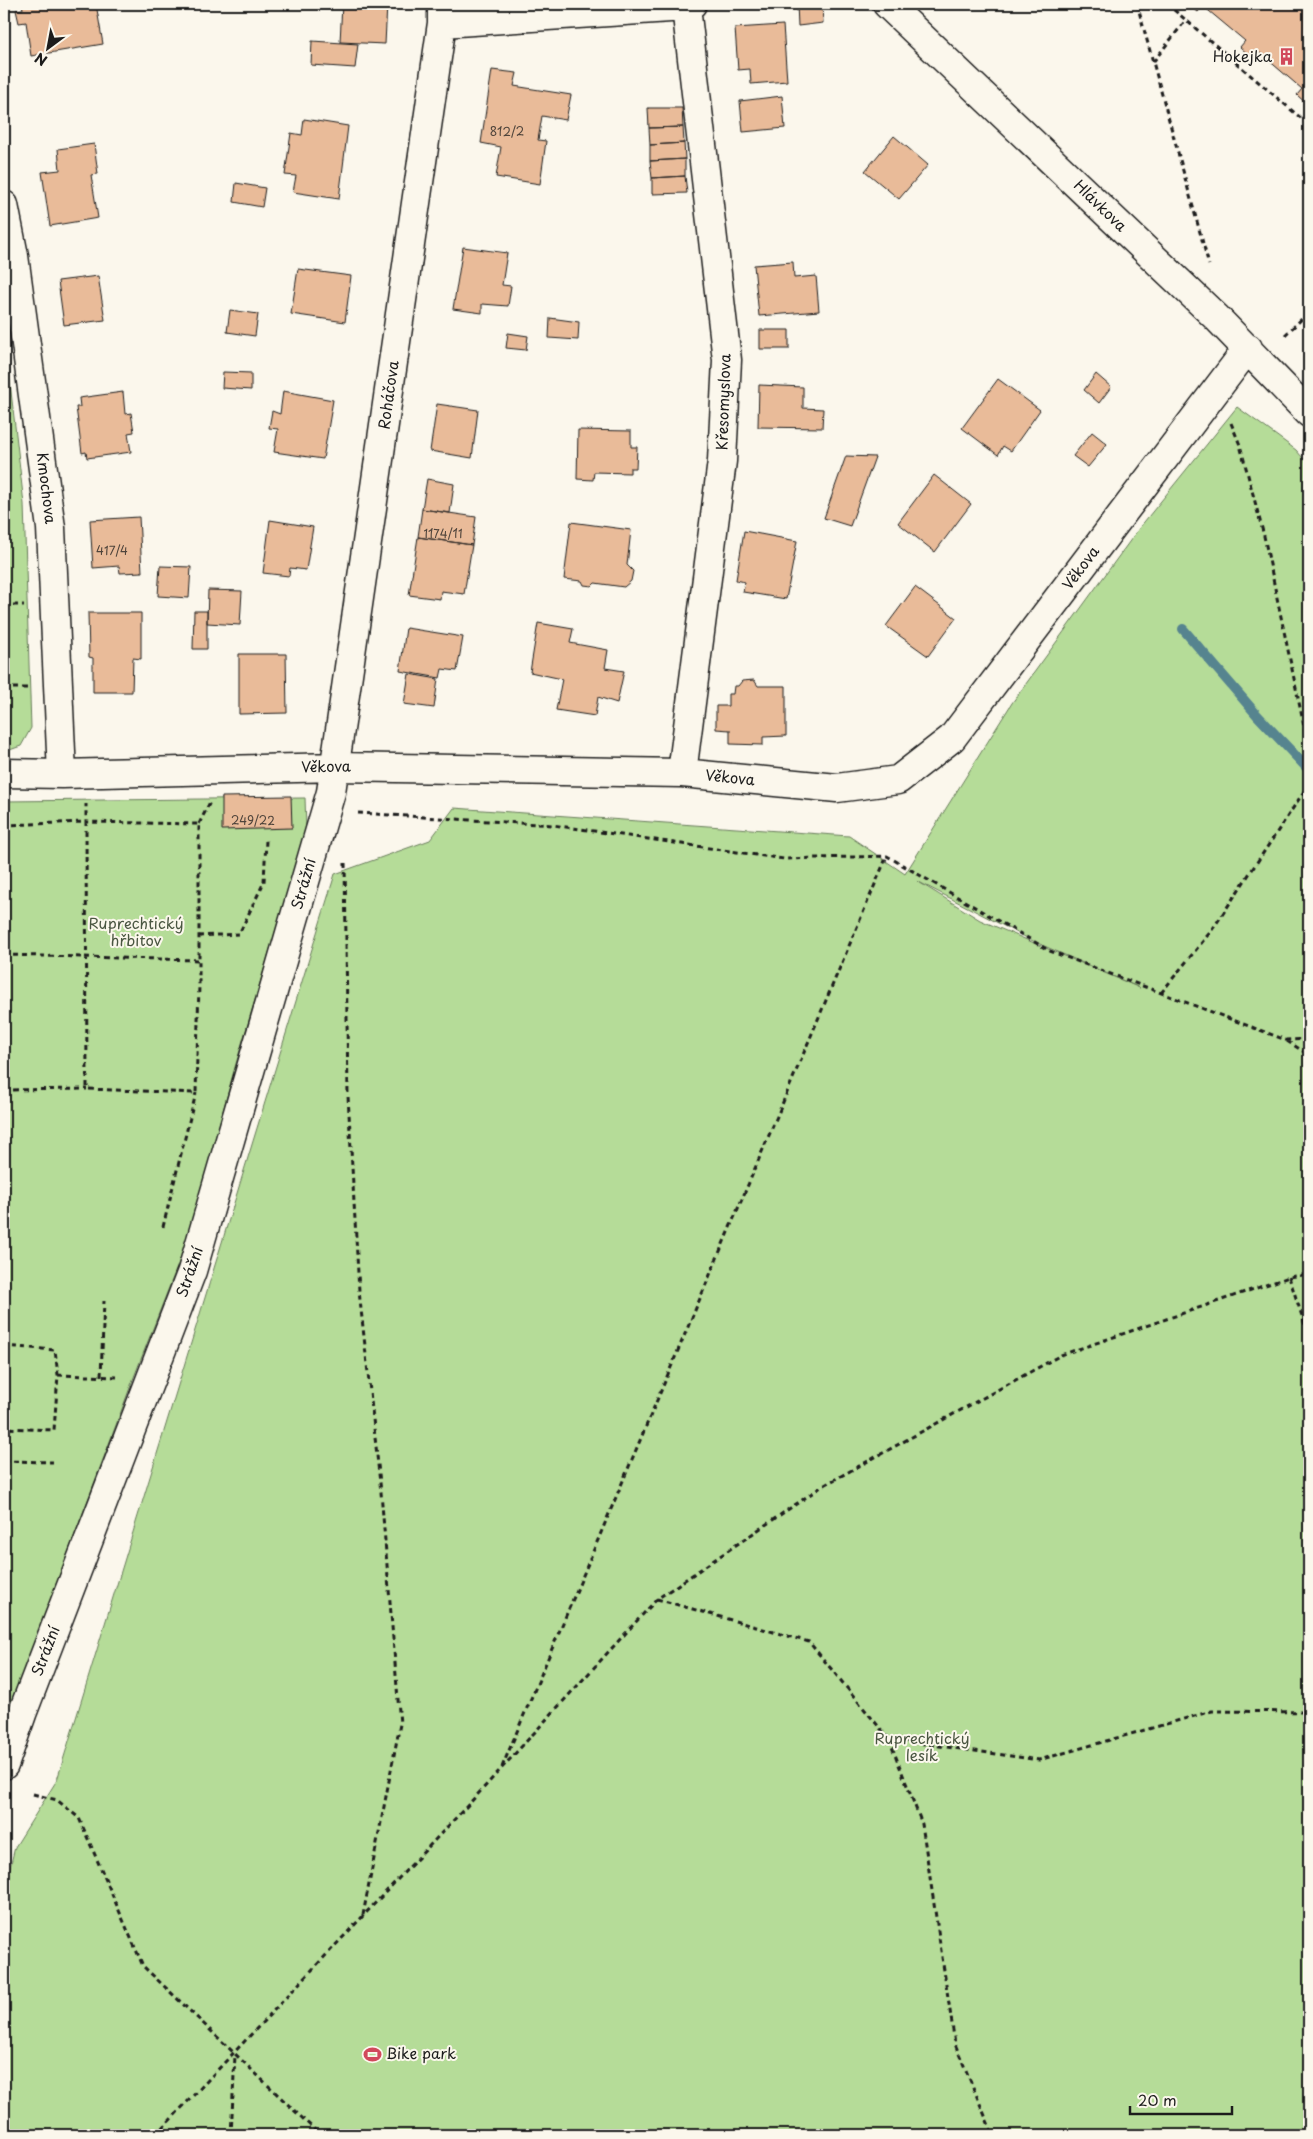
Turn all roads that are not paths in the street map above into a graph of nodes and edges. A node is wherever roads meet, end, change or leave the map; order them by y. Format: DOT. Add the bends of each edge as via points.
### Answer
graph roads {
  1 [pos="887,4"];
  2 [pos="689,5"];
  3 [pos="442,13"];
  4 [pos="4,205"];
  5 [pos="1248,348"];
  6 [pos="1309,413"];
  7 [pos="4,773"];
  8 [pos="682,773"];
  9 [pos="74,774"];
  10 [pos="333,779"];
  11 [pos="4,1765"];
  1 -- 5 [label="street, Hlávkova"];
  2 -- 3 [label="street, Roháčova"];
  2 -- 8 [label="street, Křesomyslova" via="727,360 722,462"];
  3 -- 10 [label="street, Roháčova"];
  4 -- 9 [label="street, Kmochova" via="14,256 51,528"];
  5 -- 6 [label="street, Hlávkova"];
  5 -- 8 [label="street, Věkova" via="952,738 898,780 837,788"];
  7 -- 9 [label="street, Věkova"];
  8 -- 10 [label="street, Věkova"];
  9 -- 10 [label="street, Věkova"];
  10 -- 11 [label="street, Strážní" via="192,1271"];
}
